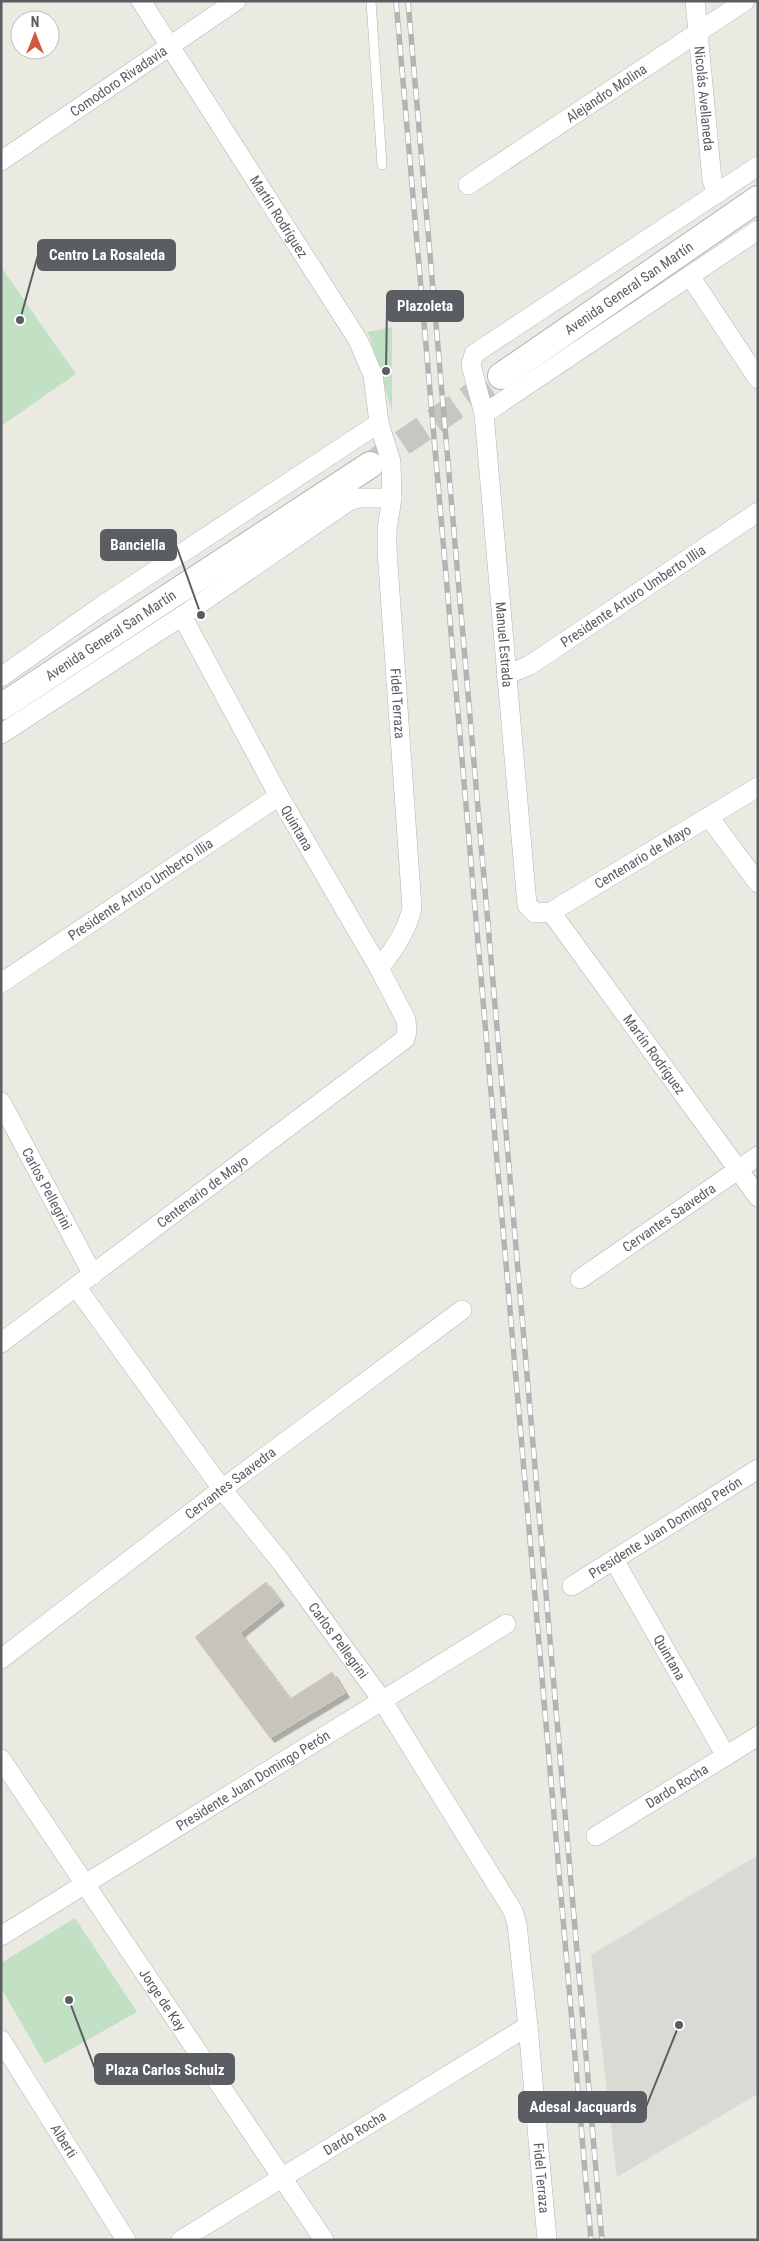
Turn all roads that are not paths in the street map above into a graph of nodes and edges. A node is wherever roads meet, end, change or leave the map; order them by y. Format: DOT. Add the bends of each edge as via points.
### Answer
graph roads {
  1 [pos="141,1"];
  2 [pos="236,1"];
  3 [pos="371,1"];
  4 [pos="695,1"];
  5 [pos="745,1"];
  6 [pos="698,33"];
  7 [pos="169,45"];
  8 [pos="1,161"];
  9 [pos="382,164"];
  10 [pos="758,166"];
  11 [pos="468,185"];
  12 [pos="718,194"];
  13 [pos="758,200"];
  14 [pos="758,230"];
  15 [pos="690,276"];
  16 [pos="758,379"];
  17 [pos="489,380"];
  18 [pos="484,414"];
  19 [pos="379,423"];
  20 [pos="388,446"];
  21 [pos="370,465"];
  22 [pos="392,498"];
  23 [pos="758,512"];
  24 [pos="182,616"];
  25 [pos="506,675"];
  26 [pos="1,678"];
  27 [pos="1,707"];
  28 [pos="1,734"];
  29 [pos="758,786"];
  30 [pos="279,796"];
  31 [pos="709,817"];
  32 [pos="758,883"];
  33 [pos="551,912"];
  34 [pos="384,962"];
  35 [pos="1,983"];
  36 [pos="405,1039"];
  37 [pos="1,1102"];
  38 [pos="758,1156"];
  39 [pos="739,1170"];
  40 [pos="758,1197"];
  41 [pos="93,1275"];
  42 [pos="580,1280"];
  43 [pos="76,1288"];
  44 [pos="462,1310"];
  45 [pos="1,1343"];
  46 [pos="758,1469"];
  47 [pos="222,1489"];
  48 [pos="614,1560"];
  49 [pos="572,1586"];
  50 [pos="506,1624"];
  51 [pos="1,1660"];
  52 [pos="382,1700"];
  53 [pos="758,1736"];
  54 [pos="726,1756"];
  55 [pos="1,1759"];
  56 [pos="596,1836"];
  57 [pos="85,1885"];
  58 [pos="1,1936"];
  59 [pos="528,2026"];
  60 [pos="1,2040"];
  61 [pos="284,2177"];
  62 [pos="126,2240"];
  63 [pos="181,2240"];
  64 [pos="324,2240"];
  65 [pos="546,2240"];
  1 -- 7 [label="street, Martín Rodríguez"];
  2 -- 7 [label="street, Comodoro Rivadavia"];
  3 -- 9 [label="lane"];
  4 -- 6 [label="street, Nicolás Avellaneda"];
  5 -- 6 [label="street, Alejandro Molina"];
  6 -- 11 [label="street, Alejandro Molina"];
  6 -- 12 [label="street, Nicolás Avellaneda" via="712,180"];
  7 -- 8 [label="street, Comodoro Rivadavia"];
  7 -- 19 [label="street, Martín Rodríguez" via="358,340 373,374"];
  10 -- 12 [label="street, Manuel Estrada"];
  12 -- 17 [label="street, Manuel Estrada" via="474,354 471,365"];
  13 -- 17 [label="main road, Avenida General San Martín"];
  14 -- 15 [label="street"];
  15 -- 16 [label="street"];
  15 -- 18 [label="street"];
  17 -- 18 [label="street, Manuel Estrada"];
  18 -- 25 [label="street, Manuel Estrada"];
  19 -- 20 [label="street, Martín Rodríguez"];
  19 -- 26 [label="street" via="100,607"];
  20 -- 22 [label="street, Fidel Terraza"];
  21 -- 27 [label="main road, Avenida General San Martín"];
  22 -- 24 [label="street" via="359,498 349,502"];
  22 -- 34 [label="street, Fidel Terraza" via="387,550 412,908 401,936"];
  23 -- 25 [label="street, Presidente Arturo Umberto Illia" via="530,665"];
  24 -- 28 [label="street"];
  24 -- 30 [label="street, Quintana"];
  25 -- 33 [label="street, Manuel Estrada" via="527,905 535,913"];
  29 -- 31 [label="street, Centenario de Mayo"];
  30 -- 34 [label="street, Quintana"];
  30 -- 35 [label="street, Presidente Arturo Umberto Illia"];
  31 -- 32 [label="street"];
  31 -- 33 [label="street, Centenario de Mayo"];
  33 -- 39 [label="street, Martín Rodríguez"];
  34 -- 36 [label="street, Quintana" via="406,1020"];
  36 -- 41 [label="street, Centenario de Mayo"];
  37 -- 41 [label="street, Carlos Pellegrini"];
  38 -- 39 [label="street, Cervantes Saavedra"];
  39 -- 40 [label="street, Martín Rodríguez"];
  39 -- 42 [label="street, Cervantes Saavedra"];
  41 -- 43 [label="street, Centenario de Mayo"];
  43 -- 45 [label="street, Centenario de Mayo"];
  43 -- 47 [label="street, Carlos Pellegrini"];
  44 -- 47 [label="street, Cervantes Saavedra"];
  46 -- 48 [label="street, Presidente Juan Domingo Perón"];
  47 -- 51 [label="street, Cervantes Saavedra"];
  47 -- 52 [label="street, Carlos Pellegrini"];
  48 -- 49 [label="street, Presidente Juan Domingo Perón"];
  48 -- 54 [label="street, Quintana"];
  50 -- 52 [label="street, Presidente Juan Domingo Perón"];
  52 -- 57 [label="street, Presidente Juan Domingo Perón"];
  52 -- 59 [label="street, Carlos Pellegrini" via="512,1912 517,1924"];
  53 -- 54 [label="street, Dardo Rocha"];
  54 -- 56 [label="street, Dardo Rocha"];
  55 -- 57 [label="street, Jorge de Kay"];
  57 -- 58 [label="street, Presidente Juan Domingo Perón"];
  57 -- 61 [label="street, Jorge de Kay"];
  59 -- 61 [label="street, Dardo Rocha"];
  59 -- 65 [label="street, Fidel Terraza"];
  60 -- 62 [label="street, Alberti"];
  61 -- 63 [label="street, Dardo Rocha"];
  61 -- 64 [label="street, Jorge de Kay"];
}
